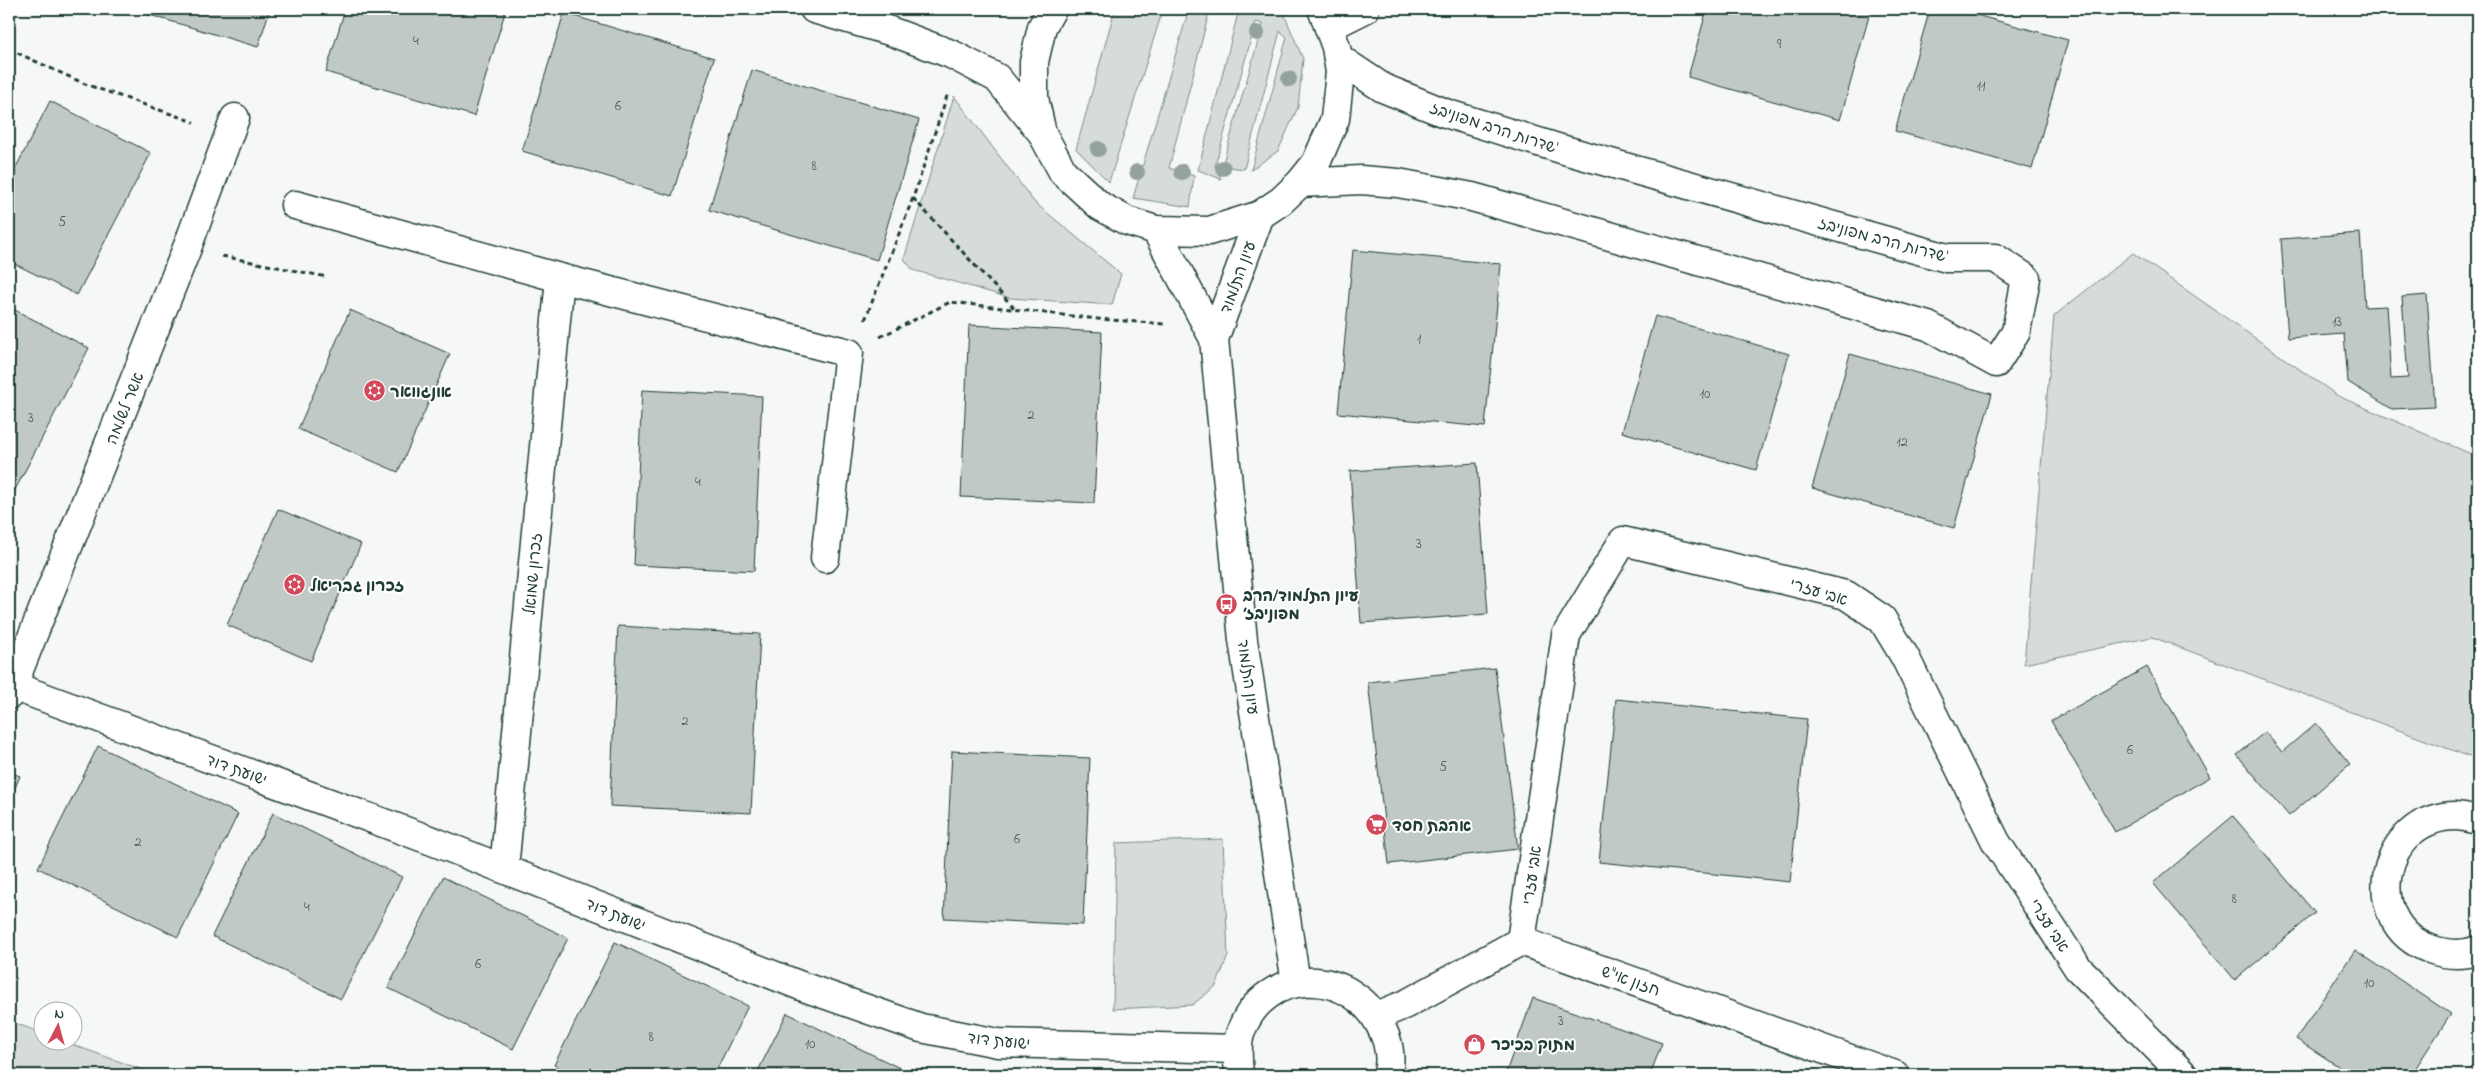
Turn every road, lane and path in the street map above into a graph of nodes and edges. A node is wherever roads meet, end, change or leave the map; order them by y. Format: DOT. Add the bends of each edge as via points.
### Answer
graph roads {
  1 [pos="814,9"];
  2 [pos="1052,9"];
  3 [pos="1365,9"];
  4 [pos="1325,18"];
  5 [pos="9,49"];
  6 [pos="1338,58"];
  7 [pos="950,88"];
  8 [pos="232,126"];
  9 [pos="1042,133"];
  10 [pos="1300,183"];
  11 [pos="913,198"];
  12 [pos="294,205"];
  13 [pos="1260,215"];
  14 [pos="1156,230"];
  15 [pos="187,248"];
  16 [pos="327,277"];
  17 [pos="560,278"];
  18 [pos="1016,310"];
  19 [pos="1172,324"];
  20 [pos="1214,339"];
  21 [pos="849,353"];
  22 [pos="825,558"];
  23 [pos="11,691"];
  24 [pos="2478,820"];
  25 [pos="504,870"];
  26 [pos="1521,941"];
  27 [pos="2478,950"];
  28 [pos="1296,983"];
  29 [pos="1377,1016"];
  30 [pos="1237,1049"];
  31 [pos="1239,1075"];
  32 [pos="1387,1075"];
  33 [pos="1895,1075"];
  34 [pos="2184,1075"];
  1 -- 9 [label="street" via="951,54 997,78"];
  2 -- 9 [label="street" via="1042,27 1034,62 1034,98"];
  3 -- 4 [label="street"];
  4 -- 6 [label="street"];
  5 -- 8 [label="path" via="86,84"];
  6 -- 10 [label="street" via="1340,72 1335,119 1316,163"];
  6 -- 10 [label="street, שדרות הרב מפוניבז'" via="1397,95 1561,149 1947,258 1995,258 2026,278 2016,332 1996,363 1928,326 1472,197 1398,183 1361,180"];
  7 -- 11 [label="path"];
  8 -- 15 [label="street, אשר לשלמה"];
  9 -- 14 [label="street" via="1063,172 1100,206 1127,221"];
  10 -- 13 [label="street"];
  11 -- 18 [label="path"];
  11 -- 21 [label="path" via="860,333"];
  12 -- 17 [label="street"];
  13 -- 14 [label="street" via="1209,231"];
  13 -- 20 [label="street, עיון התלמוד"];
  14 -- 20 [label="street, עיון התלמוד"];
  15 -- 16 [label="path"];
  15 -- 23 [label="street, אשר לשלמה"];
  17 -- 21 [label="street"];
  17 -- 25 [label="street, זכרון שמואל"];
  18 -- 19 [label="path"];
  18 -- 21 [label="path" via="950,302"];
  20 -- 28 [label="street, עיון התלמוד" via="1243,640"];
  21 -- 22 [label="street"];
  23 -- 25 [label="street, ישועת דוד" via="435,842"];
  24 -- 27 [label="street" via="2456,816 2430,820 2408,834 2393,854 2386,879 2388,905 2400,927 2418,945 2442,954 2468,954"];
  25 -- 30 [label="street, ישועת דוד" via="801,986 921,1028 998,1043"];
  26 -- 29 [label="street" via="1406,1004"];
  26 -- 33 [label="street, חזון אי\"ש"];
  26 -- 34 [label="street, אבי עזרי" via="1566,635 1623,541 1846,596 1882,619 1905,657 1996,842 2078,968"];
  28 -- 29 [label="street" via="1327,982 1352,991"];
  28 -- 30 [label="street" via="1272,993 1254,1010 1241,1033"];
  29 -- 32 [label="street" via="1388,1041"];
  30 -- 31 [label="street"];
}
